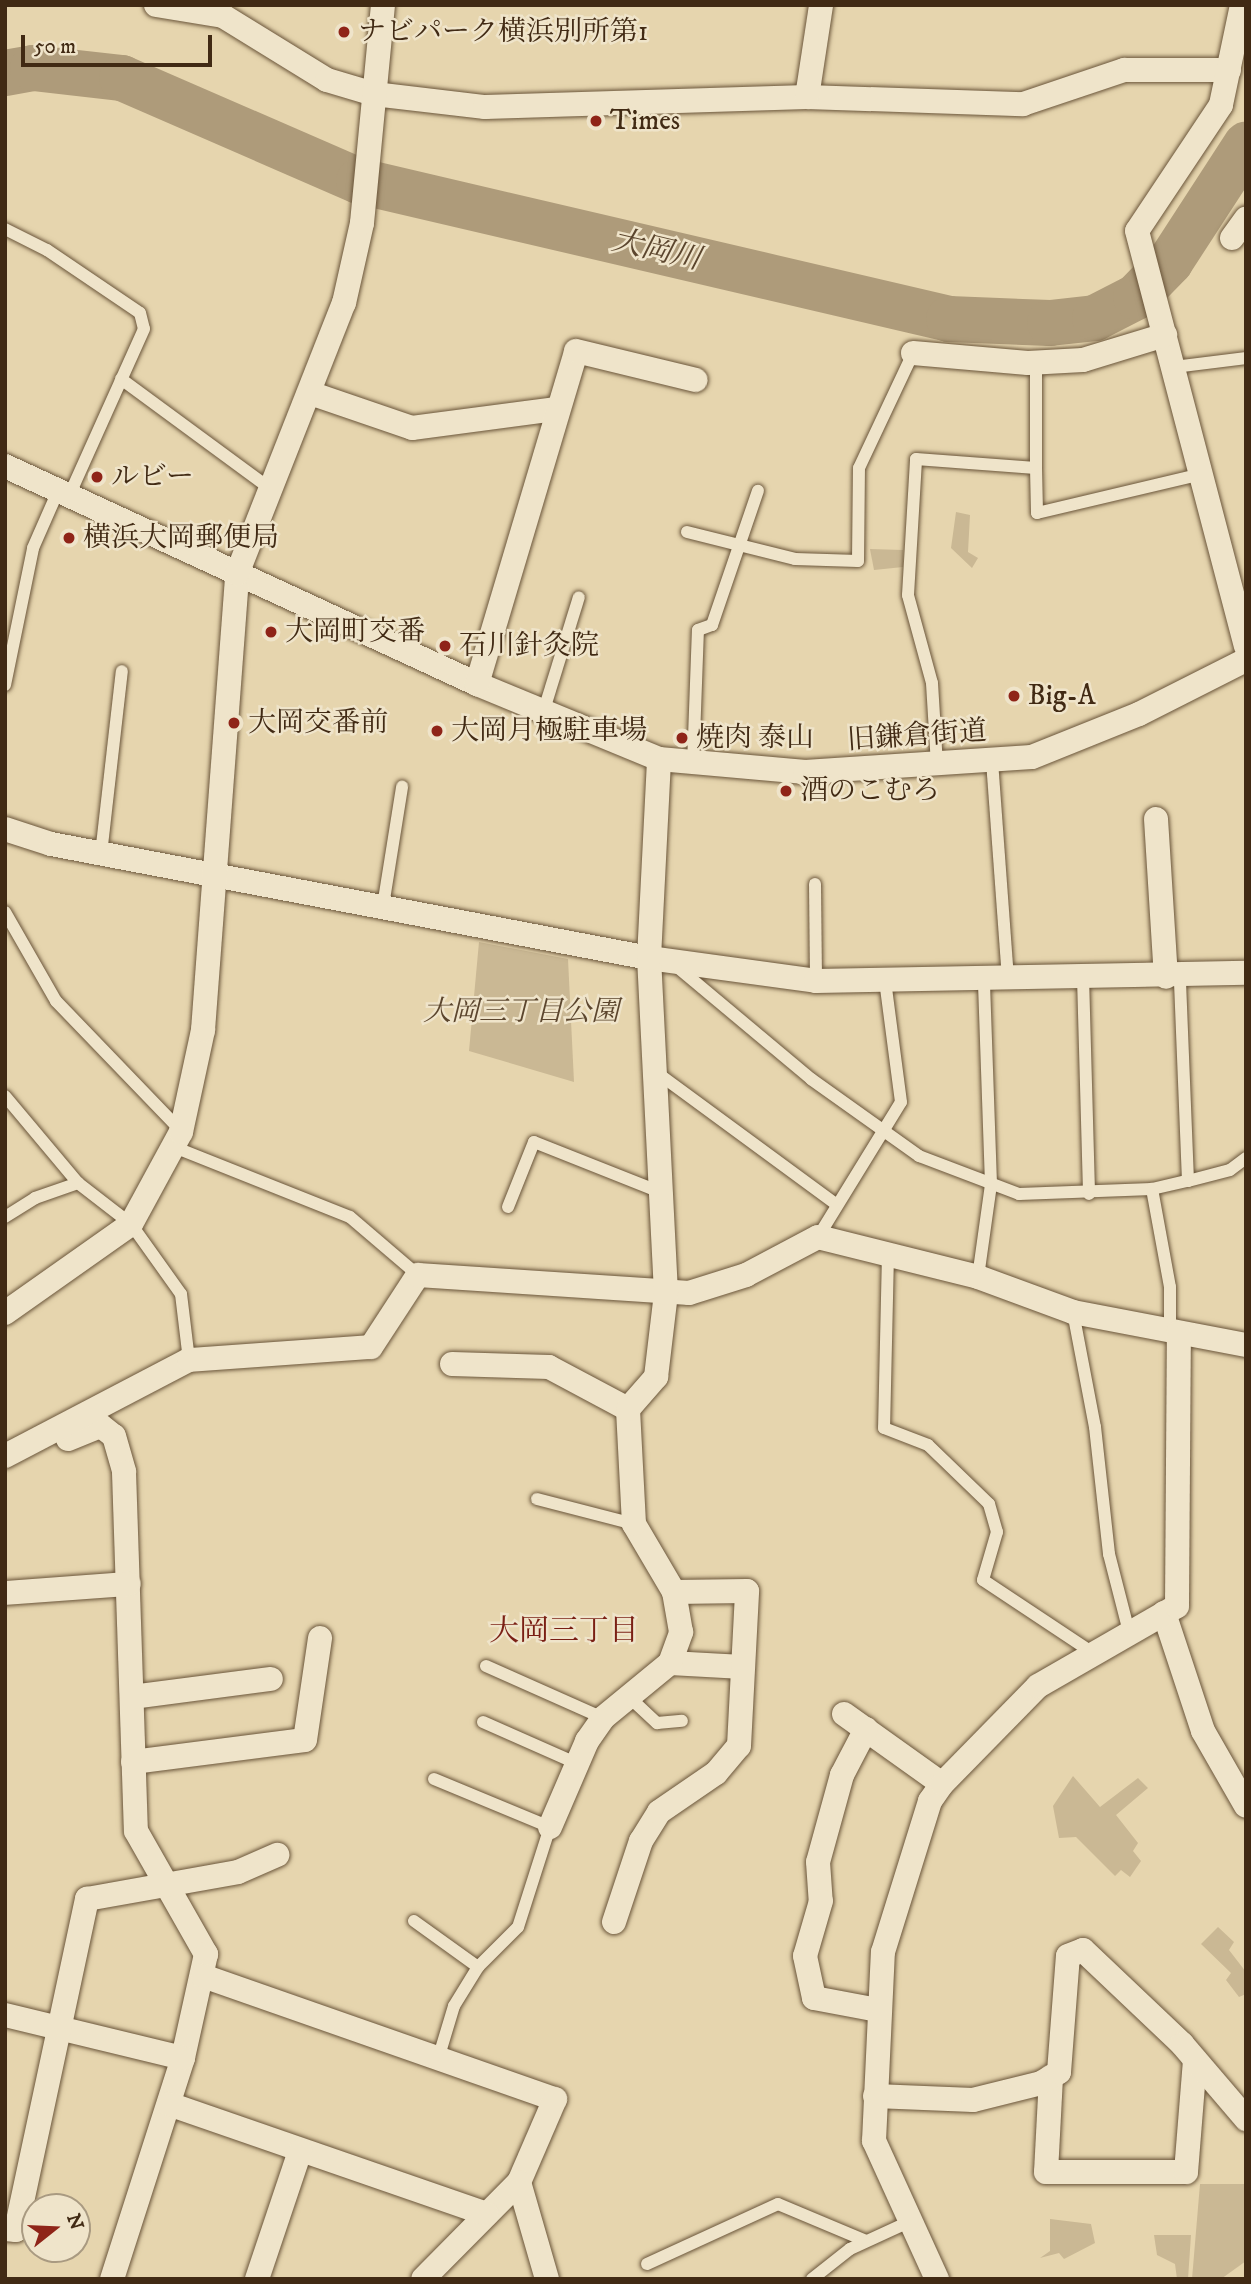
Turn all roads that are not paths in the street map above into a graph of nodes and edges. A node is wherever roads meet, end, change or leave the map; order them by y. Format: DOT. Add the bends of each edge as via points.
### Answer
graph roads {
  1 [pos="156,5"];
  2 [pos="383,5"];
  3 [pos="821,5"];
  4 [pos="1242,5"];
  5 [pos="1229,70"];
  6 [pos="374,94"];
  7 [pos="807,97"];
  8 [pos="5,229"];
  9 [pos="1163,328"];
  10 [pos="913,353"];
  11 [pos="1246,358"];
  12 [pos="1036,363"];
  13 [pos="1174,367"];
  14 [pos="121,379"];
  15 [pos="696,380"];
  16 [pos="310,393"];
  17 [pos="556,409"];
  18 [pos="5,466"];
  19 [pos="1036,468"];
  20 [pos="1202,474"];
  21 [pos="268,487"];
  22 [pos="758,491"];
  23 [pos="63,493"];
  24 [pos="687,532"];
  25 [pos="737,548"];
  26 [pos="237,574"];
  27 [pos="579,597"];
  28 [pos="1246,646"];
  29 [pos="1246,660"];
  30 [pos="122,671"];
  31 [pos="477,684"];
  32 [pos="5,685"];
  33 [pos="543,713"];
  34 [pos="659,759"];
  35 [pos="992,761"];
  36 [pos="693,765"];
  37 [pos="937,765"];
  38 [pos="401,787"];
  39 [pos="1156,819"];
  40 [pos="5,829"];
  41 [pos="102,854"];
  42 [pos="215,876"];
  43 [pos="815,884"];
  44 [pos="383,906"];
  45 [pos="5,912"];
  46 [pos="659,959"];
  47 [pos="1246,973"];
  48 [pos="1083,977"];
  49 [pos="1173,978"];
  50 [pos="885,980"];
  51 [pos="816,981"];
  52 [pos="996,981"];
  53 [pos="651,1068"];
  54 [pos="5,1096"];
  55 [pos="884,1133"];
  56 [pos="178,1139"];
  57 [pos="1246,1158"];
  58 [pos="1188,1181"];
  59 [pos="78,1183"];
  60 [pos="992,1184"];
  61 [pos="1152,1189"];
  62 [pos="660,1192"];
  63 [pos="1089,1194"];
  64 [pos="836,1204"];
  65 [pos="508,1207"];
  66 [pos="5,1217"];
  67 [pos="131,1224"];
  68 [pos="818,1237"];
  69 [pos="888,1254"];
  70 [pos="418,1275"];
  71 [pos="978,1278"];
  72 [pos="666,1293"];
  73 [pos="1073,1312"];
  74 [pos="5,1313"];
  75 [pos="1175,1332"];
  76 [pos="1246,1345"];
  77 [pos="189,1360"];
  78 [pos="452,1364"];
  79 [pos="628,1409"];
  80 [pos="5,1458"];
  81 [pos="537,1499"];
  82 [pos="634,1524"];
  83 [pos="130,1584"];
  84 [pos="674,1592"];
  85 [pos="5,1593"];
  86 [pos="1164,1613"];
  87 [pos="1129,1632"];
  88 [pos="320,1638"];
  89 [pos="1093,1653"];
  90 [pos="670,1663"];
  91 [pos="486,1666"];
  92 [pos="743,1667"];
  93 [pos="271,1679"];
  94 [pos="628,1695"];
  95 [pos="132,1698"];
  96 [pos="844,1714"];
  97 [pos="603,1718"];
  98 [pos="682,1721"];
  99 [pos="483,1723"];
  100 [pos="866,1729"];
  101 [pos="132,1762"];
  102 [pos="576,1763"];
  103 [pos="434,1779"];
  104 [pos="942,1784"];
  105 [pos="1246,1806"];
  106 [pos="550,1827"];
  107 [pos="276,1855"];
  108 [pos="162,1882"];
  109 [pos="414,1921"];
  110 [pos="614,1922"];
  111 [pos="478,1967"];
  112 [pos="204,1976"];
  113 [pos="878,2010"];
  114 [pos="5,2015"];
  115 [pos="59,2028"];
  116 [pos="183,2058"];
  117 [pos="438,2059"];
  118 [pos="1195,2060"];
  119 [pos="1051,2077"];
  120 [pos="875,2096"];
  121 [pos="169,2104"];
  122 [pos="1246,2119"];
  123 [pos="300,2151"];
  124 [pos="520,2182"];
  125 [pos="487,2214"];
  126 [pos="911,2221"];
  127 [pos="5,2229"];
  128 [pos="866,2241"];
  129 [pos="648,2264"];
  130 [pos="112,2279"];
  131 [pos="257,2279"];
  132 [pos="423,2279"];
  133 [pos="547,2279"];
  134 [pos="812,2279"];
  135 [pos="937,2279"];
  1 -- 6 [label="street" via="223,16 327,80"];
  2 -- 6 [label="street"];
  3 -- 7 [label="street"];
  4 -- 5 [label="street"];
  5 -- 7 [label="street" via="1124,71 1023,104"];
  5 -- 9 [label="street" via="1221,105 1147,207 1137,231"];
  6 -- 7 [label="street" via="485,107"];
  6 -- 16 [label="street" via="362,223 344,303"];
  8 -- 14 [label="lane" via="47,250 140,313 144,329"];
  9 -- 12 [label="street" via="1130,350"];
  9 -- 13 [label="street"];
  10 -- 12 [label="street"];
  10 -- 25 [label="lane" via="859,468 858,561"];
  11 -- 13 [label="lane"];
  12 -- 19 [label="lane"];
  13 -- 20 [label="street"];
  14 -- 21 [label="lane"];
  14 -- 23 [label="lane"];
  15 -- 17 [label="street" via="576,351"];
  16 -- 17 [label="street" via="412,428"];
  16 -- 21 [label="street"];
  17 -- 31 [label="street"];
  18 -- 23 [label="street, 旧鎌倉街道"];
  19 -- 20 [label="lane" via="1037,513"];
  19 -- 37 [label="lane" via="916,459 908,594 932,683"];
  20 -- 28 [label="street"];
  21 -- 26 [label="street"];
  22 -- 25 [label="lane"];
  23 -- 26 [label="street, 旧鎌倉街道"];
  23 -- 32 [label="lane" via="33,548"];
  24 -- 25 [label="lane"];
  25 -- 36 [label="lane" via="712,625 698,630"];
  26 -- 31 [label="street, 旧鎌倉街道"];
  26 -- 42 [label="street"];
  27 -- 33 [label="lane"];
  29 -- 35 [label="street, 旧鎌倉街道" via="1054,750"];
  30 -- 41 [label="lane"];
  31 -- 33 [label="street, 旧鎌倉街道"];
  33 -- 34 [label="street, 旧鎌倉街道"];
  34 -- 36 [label="street, 旧鎌倉街道"];
  34 -- 46 [label="street"];
  35 -- 37 [label="street, 旧鎌倉街道"];
  35 -- 52 [label="lane"];
  36 -- 37 [label="street, 旧鎌倉街道" via="805,772"];
  38 -- 44 [label="lane"];
  39 -- 49 [label="street"];
  40 -- 41 [label="street"];
  41 -- 42 [label="street"];
  42 -- 44 [label="street"];
  42 -- 56 [label="street" via="203,1030"];
  43 -- 51 [label="lane"];
  44 -- 46 [label="street"];
  45 -- 56 [label="lane" via="57,1001"];
  46 -- 51 [label="street"];
  46 -- 53 [label="street"];
  46 -- 55 [label="lane"];
  47 -- 49 [label="street"];
  48 -- 49 [label="street"];
  48 -- 52 [label="street"];
  48 -- 63 [label="lane"];
  49 -- 58 [label="lane"];
  50 -- 51 [label="street"];
  50 -- 52 [label="street"];
  50 -- 55 [label="lane" via="902,1095"];
  52 -- 60 [label="lane"];
  53 -- 62 [label="street"];
  53 -- 64 [label="lane"];
  54 -- 59 [label="lane"];
  55 -- 60 [label="lane" via="919,1157"];
  55 -- 64 [label="lane"];
  56 -- 67 [label="street"];
  56 -- 70 [label="lane" via="351,1217"];
  57 -- 58 [label="lane" via="1230,1170"];
  58 -- 61 [label="lane"];
  59 -- 66 [label="lane" via="35,1198"];
  59 -- 67 [label="lane"];
  60 -- 63 [label="lane" via="1019,1194"];
  60 -- 71 [label="lane"];
  61 -- 63 [label="lane"];
  61 -- 75 [label="lane"];
  62 -- 65 [label="lane" via="534,1142"];
  62 -- 72 [label="street"];
  64 -- 68 [label="lane"];
  67 -- 74 [label="street"];
  67 -- 77 [label="lane" via="181,1294"];
  68 -- 69 [label="street"];
  68 -- 72 [label="street" via="717,1287"];
  69 -- 71 [label="street"];
  69 -- 89 [label="lane" via="884,1427 928,1445 989,1504 997,1532 983,1580"];
  70 -- 72 [label="street"];
  70 -- 77 [label="street" via="371,1347"];
  71 -- 73 [label="street"];
  72 -- 79 [label="street" via="656,1377"];
  73 -- 75 [label="street"];
  73 -- 87 [label="lane" via="1095,1427 1108,1554"];
  75 -- 76 [label="street"];
  75 -- 86 [label="street" via="1180,1595"];
  77 -- 80 [label="street"];
  78 -- 79 [label="street" via="549,1367"];
  79 -- 82 [label="street"];
  80 -- 83 [label="street" via="102,1426 114,1436 129,1507"];
  81 -- 82 [label="lane"];
  82 -- 84 [label="street"];
  83 -- 85 [label="street"];
  83 -- 95 [label="street"];
  84 -- 90 [label="street" via="681,1632"];
  84 -- 92 [label="street" via="747,1591"];
  86 -- 87 [label="street"];
  86 -- 105 [label="street" via="1203,1731"];
  87 -- 89 [label="street"];
  88 -- 101 [label="street" via="305,1740"];
  89 -- 104 [label="street" via="1038,1686"];
  90 -- 92 [label="street"];
  90 -- 94 [label="street"];
  91 -- 97 [label="lane"];
  92 -- 110 [label="street" via="739,1746 716,1773 663,1806 641,1841"];
  93 -- 95 [label="street"];
  94 -- 97 [label="street"];
  94 -- 98 [label="lane" via="657,1723"];
  95 -- 101 [label="street"];
  96 -- 100 [label="street"];
  97 -- 102 [label="street"];
  99 -- 102 [label="lane"];
  100 -- 104 [label="street"];
  100 -- 113 [label="street" via="835,1800 818,1862 821,1900 804,1956 814,1998"];
  101 -- 108 [label="street" via="136,1831"];
  102 -- 106 [label="street"];
  103 -- 106 [label="lane"];
  104 -- 113 [label="street" via="930,1801 883,1952"];
  106 -- 111 [label="lane" via="518,1927"];
  107 -- 108 [label="street" via="238,1872"];
  108 -- 112 [label="street" via="199,1933"];
  108 -- 115 [label="street" via="87,1899"];
  109 -- 111 [label="lane"];
  111 -- 117 [label="lane" via="454,2006"];
  112 -- 116 [label="street"];
  112 -- 117 [label="street"];
  113 -- 120 [label="street"];
  114 -- 115 [label="street"];
  115 -- 116 [label="street"];
  115 -- 127 [label="street" via="16,2230"];
  116 -- 121 [label="street"];
  117 -- 124 [label="street" via="555,2099"];
  118 -- 119 [label="street" via="1083,1950 1068,1956 1059,2072"];
  118 -- 119 [label="street" via="1186,2172 1046,2172"];
  118 -- 122 [label="street"];
  119 -- 120 [label="street" via="973,2099"];
  120 -- 126 [label="street" via="874,2141"];
  121 -- 123 [label="street"];
  121 -- 130 [label="street"];
  123 -- 125 [label="street"];
  123 -- 131 [label="street"];
  124 -- 125 [label="street"];
  124 -- 133 [label="street"];
  125 -- 132 [label="street"];
  126 -- 128 [label="lane"];
  126 -- 135 [label="street"];
  128 -- 129 [label="lane" via="778,2204"];
  128 -- 134 [label="lane"];
}
